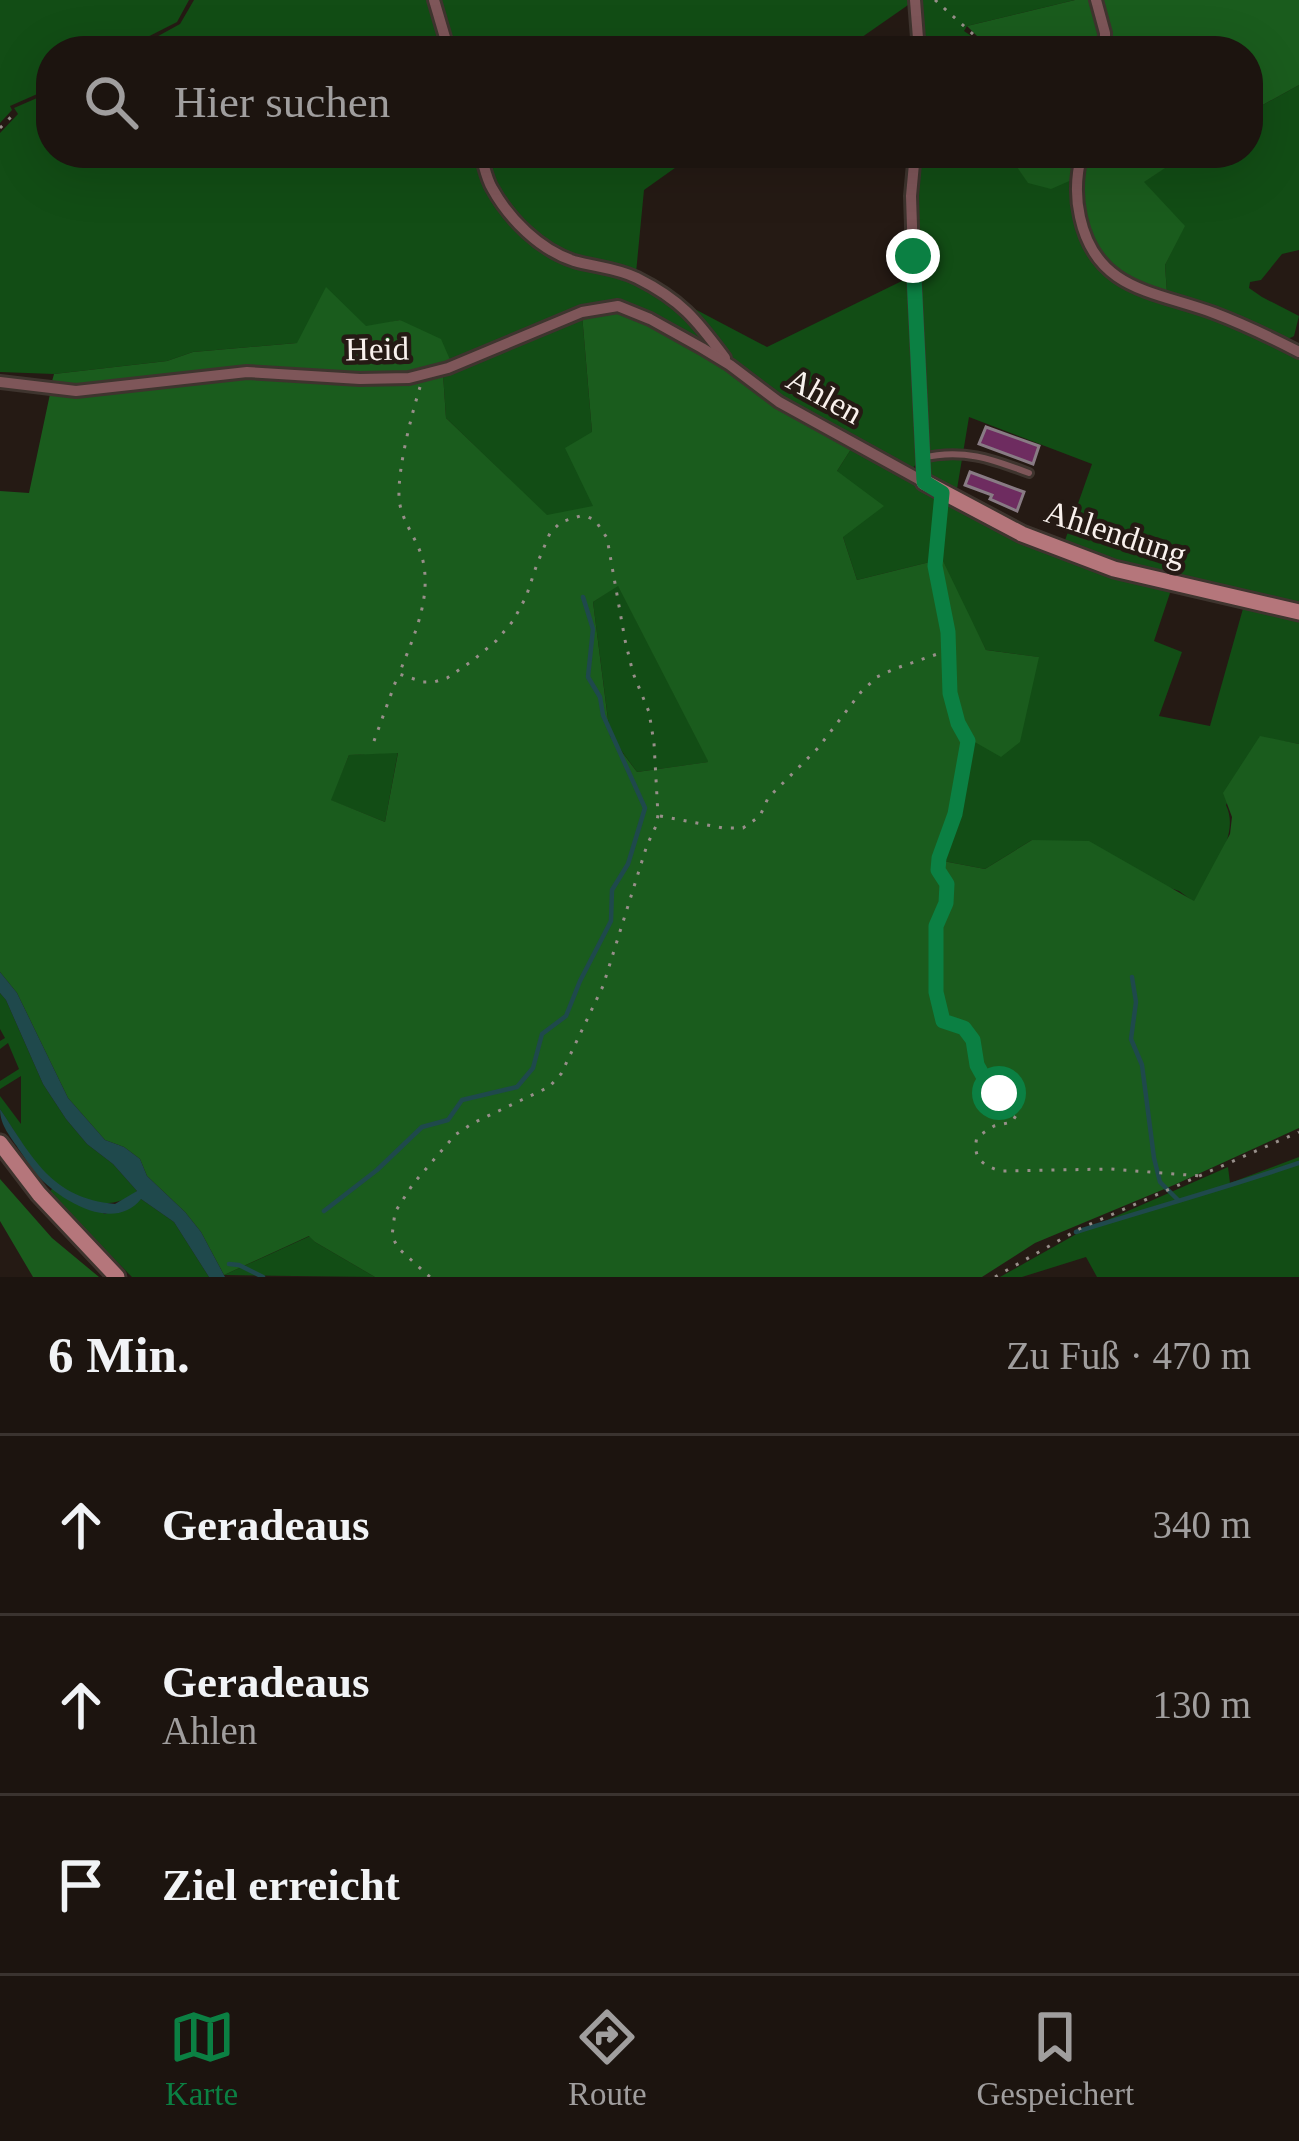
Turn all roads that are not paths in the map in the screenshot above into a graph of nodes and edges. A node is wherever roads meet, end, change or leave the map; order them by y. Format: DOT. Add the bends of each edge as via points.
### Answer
graph roads {
  1 [pos="434,0"];
  2 [pos="915,0"];
  3 [pos="1096,0"];
  4 [pos="445,36"];
  5 [pos="918,36"];
  6 [pos="1105,36"];
  7 [pos="485,168"];
  8 [pos="914,168"];
  9 [pos="1079,168"];
  10 [pos="1299,352"];
  11 [pos="730,365"];
  12 [pos="0,382"];
  13 [pos="922,458"];
  14 [pos="1029,473"];
  15 [pos="924,482"];
  16 [pos="1299,612"];
  17 [pos="0,1143"];
  18 [pos="117,1277"];
  1 -- 4 [label="street"];
  2 -- 5 [label="street"];
  3 -- 6 [label="street"];
  7 -- 11 [label="street" via="516,221 550,251 633,276 674,299"];
  8 -- 13 [label="street, Ahlen"];
  9 -- 10 [label="street" via="1084,235 1120,280"];
  11 -- 12 [label="street, Heid" via="619,307 582,311 423,375 247,372 76,391"];
  11 -- 15 [label="street, Ahlen" via="779,402"];
  13 -- 14 [label="lane" via="968,453"];
  13 -- 15 [label="street, Ahlen"];
  15 -- 16 [label="street, Ahlendung" via="1022,534 1114,569"];
  17 -- 18 [label="street"];
}
